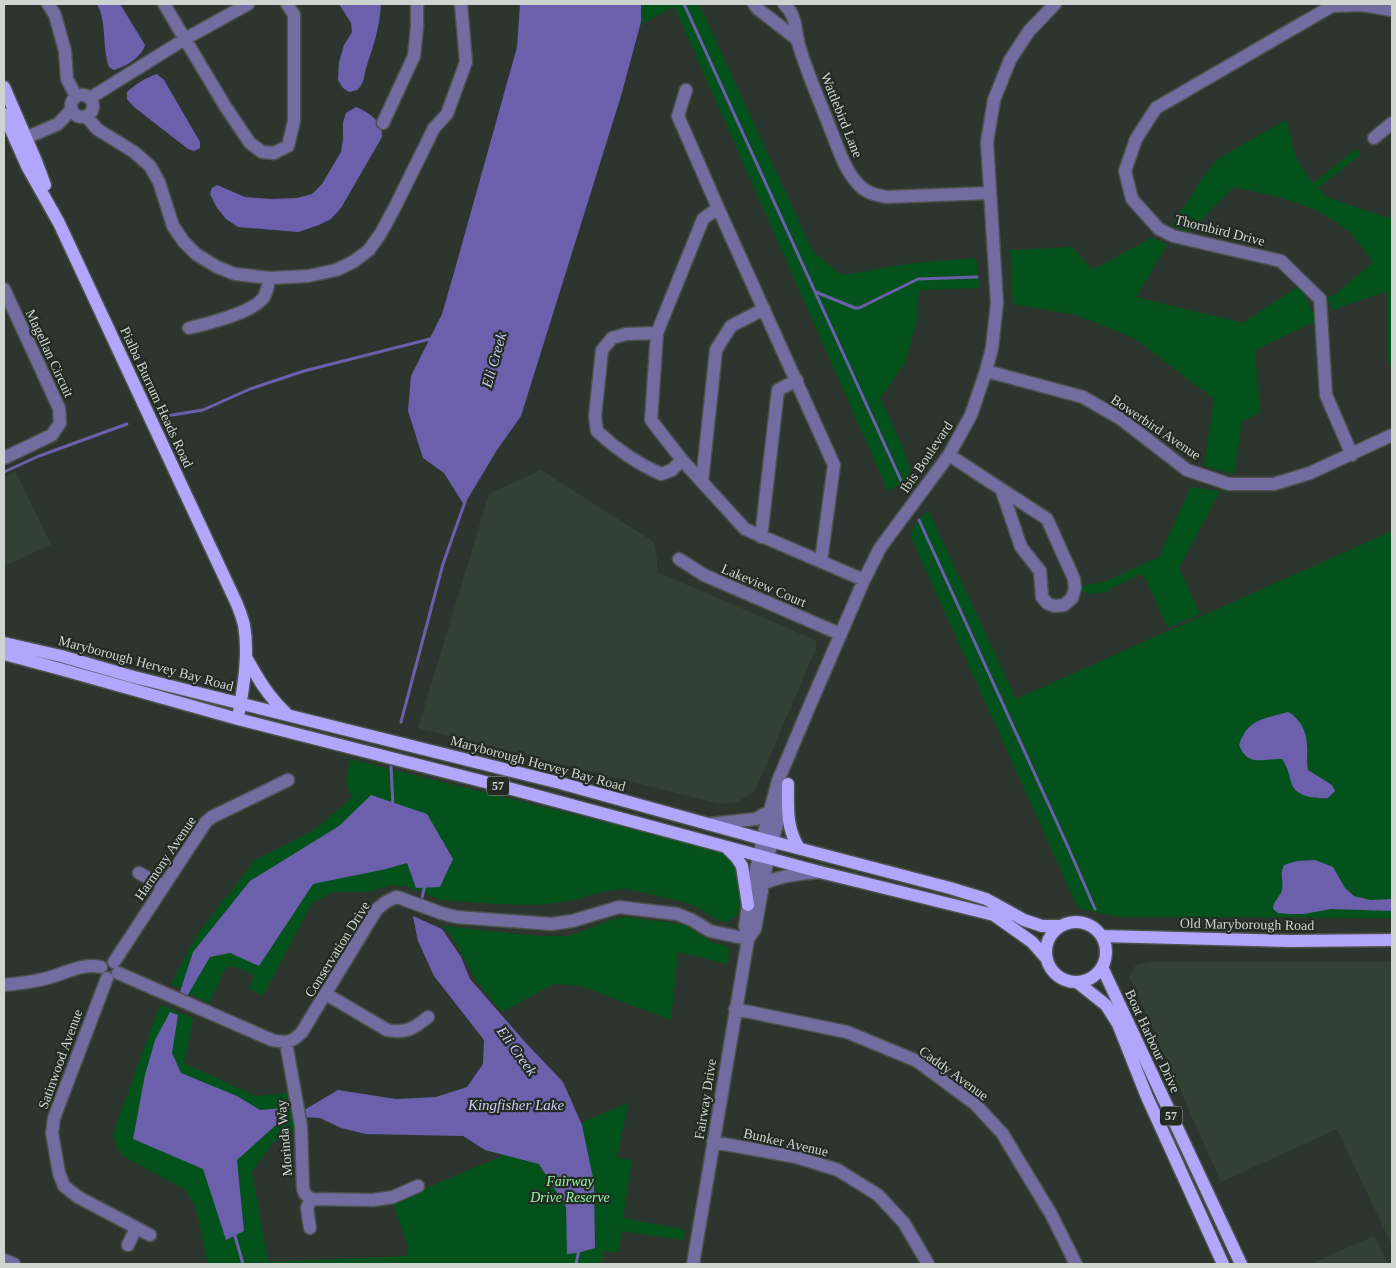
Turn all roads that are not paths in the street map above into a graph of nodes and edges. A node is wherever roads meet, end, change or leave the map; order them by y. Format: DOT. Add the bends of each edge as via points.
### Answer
graph roads {
  1 [pos="48,4"];
  2 [pos="164,4"];
  3 [pos="248,4"];
  4 [pos="287,4"];
  5 [pos="417,4"];
  6 [pos="461,4"];
  7 [pos="754,4"];
  8 [pos="784,4"];
  9 [pos="1055,4"];
  10 [pos="1392,10"];
  11 [pos="185,39"];
  12 [pos="798,40"];
  13 [pos="4,87"];
  14 [pos="686,90"];
  15 [pos="76,96"];
  16 [pos="90,98"];
  17 [pos="71,110"];
  18 [pos="4,114"];
  19 [pos="86,116"];
  20 [pos="383,123"];
  21 [pos="1392,123"];
  22 [pos="1374,138"];
  23 [pos="21,140"];
  24 [pos="990,193"];
  25 [pos="718,208"];
  26 [pos="270,278"];
  27 [pos="4,289"];
  28 [pos="764,309"];
  29 [pos="190,328"];
  30 [pos="656,333"];
  31 [pos="986,371"];
  32 [pos="797,380"];
  33 [pos="1392,435"];
  34 [pos="949,454"];
  35 [pos="1352,455"];
  36 [pos="4,458"];
  37 [pos="682,460"];
  38 [pos="702,482"];
  39 [pos="1002,491"];
  40 [pos="761,537"];
  41 [pos="679,559"];
  42 [pos="821,561"];
  43 [pos="864,580"];
  44 [pos="840,634"];
  45 [pos="4,643"];
  46 [pos="4,654"];
  47 [pos="246,657"];
  48 [pos="241,704"];
  49 [pos="287,714"];
  50 [pos="238,719"];
  51 [pos="794,743"];
  52 [pos="288,780"];
  53 [pos="788,784"];
  54 [pos="770,811"];
  55 [pos="709,824"];
  56 [pos="768,840"];
  57 [pos="724,845"];
  58 [pos="800,848"];
  59 [pos="764,856"];
  60 [pos="820,872"];
  61 [pos="139,873"];
  62 [pos="763,884"];
  63 [pos="163,886"];
  64 [pos="748,905"];
  65 [pos="1060,926"];
  66 [pos="1102,936"];
  67 [pos="748,939"];
  68 [pos="1392,940"];
  69 [pos="1047,959"];
  70 [pos="1102,966"];
  71 [pos="110,970"];
  72 [pos="1077,982"];
  73 [pos="4,985"];
  74 [pos="326,994"];
  75 [pos="735,1008"];
  76 [pos="428,1017"];
  77 [pos="286,1043"];
  78 [pos="713,1142"];
  79 [pos="418,1186"];
  80 [pos="311,1199"];
  81 [pos="136,1228"];
  82 [pos="310,1228"];
  83 [pos="150,1236"];
  84 [pos="128,1245"];
  85 [pos="4,1260"];
  86 [pos="14,1264"];
  87 [pos="693,1264"];
  88 [pos="928,1264"];
  89 [pos="1076,1264"];
  90 [pos="1223,1264"];
  91 [pos="1241,1264"];
  1 -- 15 [label="street" via="55,15 65,50 67,79"];
  2 -- 11 [label="street"];
  3 -- 11 [label="street"];
  4 -- 11 [label="street" via="294,15 294,121 288,146 274,153 262,152 250,143"];
  5 -- 20 [label="street" via="414,56"];
  6 -- 26 [label="street" via="466,62 447,114 434,128 396,206 369,250 336,270 308,276"];
  7 -- 12 [label="street"];
  8 -- 12 [label="street, Wattlebird Lane" via="796,22"];
  9 -- 24 [label="street, Ibis Boulevard" via="1029,31 1010,60 994,100 987,142"];
  10 -- 35 [label="street, Thornbird Drive" via="1362,5 1332,6 1156,108 1136,139 1125,171 1132,200 1159,228 1173,236 1281,262 1320,299 1326,395"];
  11 -- 16 [label="street"];
  12 -- 24 [label="street, Wattlebird Lane" via="812,84 845,164 859,186 872,194 886,197"];
  13 -- 23 [label="main road, Pialba Burrum Heads Road"];
  14 -- 25 [label="street" via="678,116"];
  15 -- 16 [label="street"];
  15 -- 17 [label="street" via="71,102"];
  16 -- 19 [label="street" via="93,108"];
  17 -- 19 [label="street" via="77,116"];
  17 -- 23 [label="street" via="58,124"];
  18 -- 23 [label="main road, Pialba Burrum Heads Road"];
  19 -- 26 [label="street" via="97,129 150,166 159,182 173,226 196,254 235,274"];
  21 -- 22 [label="street"];
  23 -- 47 [label="main road, Pialba Burrum Heads Road" via="27,166 59,223 236,602 244,624"];
  24 -- 31 [label="street, Ibis Boulevard" via="997,303"];
  25 -- 28 [label="street"];
  25 -- 30 [label="street" via="704,219"];
  26 -- 29 [label="street" via="264,297 257,304 221,321"];
  27 -- 36 [label="street, Magellan Circuit" via="59,408 60,423 52,435"];
  28 -- 32 [label="street"];
  28 -- 38 [label="street" via="731,326 716,350"];
  30 -- 37 [label="street" via="651,420"];
  30 -- 37 [label="street" via="612,338 602,350 595,416 597,431 607,441 661,474 672,470"];
  31 -- 34 [label="street, Ibis Boulevard" via="971,415"];
  31 -- 35 [label="street, Bowerbird Avenue" via="1083,397 1121,419 1187,470 1229,484 1274,484"];
  32 -- 40 [label="street" via="778,390"];
  32 -- 42 [label="street" via="834,465"];
  33 -- 35 [label="street, Bowerbird Avenue"];
  34 -- 39 [label="street"];
  34 -- 43 [label="street, Ibis Boulevard" via="880,548"];
  37 -- 38 [label="street"];
  38 -- 40 [label="street" via="745,529"];
  39 -- 39 [label="street" via="1046,519 1074,579 1072,598 1064,605 1054,606 1042,597 1040,571 1021,547"];
  40 -- 42 [label="street"];
  41 -- 44 [label="street, Lakeview Court" via="704,575"];
  42 -- 43 [label="street"];
  43 -- 44 [label="street, Ibis Boulevard"];
  44 -- 51 [label="street, Ibis Boulevard"];
  45 -- 48 [label="main road, Maryborough Hervey Bay Road / 57"];
  46 -- 50 [label="main road, Maryborough Hervey Bay Road / 57"];
  47 -- 48 [label="main road, Pialba Burrum Heads Road"];
  47 -- 49 [label="main road" via="272,700"];
  48 -- 49 [label="main road, Maryborough Hervey Bay Road / 57"];
  48 -- 50 [label="main road, Pialba Burrum Heads Road"];
  49 -- 55 [label="main road, Maryborough Hervey Bay Road / 57"];
  50 -- 57 [label="main road, Maryborough Hervey Bay Road / 57"];
  51 -- 53 [label="street, Ibis Boulevard"];
  51 -- 54 [label="street, Ibis Boulevard"];
  52 -- 63 [label="street, Harmony Avenue" via="206,822"];
  53 -- 56 [label="street, Ibis Boulevard"];
  53 -- 58 [label="main road" via="787,813 790,829"];
  54 -- 55 [label="street" via="756,819"];
  54 -- 56 [label="street, Ibis Boulevard"];
  55 -- 56 [label="main road, Maryborough Hervey Bay Road / 57"];
  56 -- 58 [label="main road, Maryborough Hervey Bay Road / 57"];
  56 -- 59 [label="street, Fairway Drive"];
  57 -- 59 [label="main road, Maryborough Hervey Bay Road / 57"];
  57 -- 64 [label="main road" via="742,866"];
  58 -- 65 [label="main road, Maryborough Hervey Bay Road / 57" via="986,899 1042,926"];
  59 -- 60 [label="main road, Maryborough Hervey Bay Road / 57"];
  59 -- 62 [label="street, Fairway Drive"];
  59 -- 64 [label="street, Fairway Drive"];
  60 -- 62 [label="street" via="787,876"];
  60 -- 69 [label="main road, Maryborough Hervey Bay Road / 57" via="994,915 1032,942"];
  61 -- 63 [label="street"];
  62 -- 67 [label="street, Fairway Drive" via="755,929"];
  63 -- 71 [label="street, Harmony Avenue"];
  64 -- 67 [label="street, Fairway Drive" via="745,926"];
  65 -- 66 [label="main road, 57" via="1074,921 1089,925"];
  65 -- 69 [label="main road" via="1048,939"];
  66 -- 68 [label="main road, Old Maryborough Road"];
  66 -- 70 [label="main road, 57" via="1106,949"];
  67 -- 74 [label="street, Conservation Drive" via="710,931 678,914 619,907 551,924 456,917 396,897 378,909"];
  67 -- 75 [label="street, Fairway Drive"];
  69 -- 72 [label="main road, 57" via="1052,970 1065,980"];
  70 -- 72 [label="main road" via="1092,977"];
  70 -- 91 [label="main road, Boat Harbour Drive / 57"];
  71 -- 73 [label="street" via="87,966 51,977"];
  71 -- 77 [label="street" via="272,1040"];
  71 -- 81 [label="street, Satinwood Avenue" via="54,1118 52,1133 64,1186 78,1198"];
  72 -- 90 [label="main road, Boat Harbour Drive / 57" via="1106,1006 1118,1024 1146,1097"];
  74 -- 76 [label="street" via="387,1030 406,1032"];
  74 -- 77 [label="street, Conservation Drive" via="302,1032"];
  75 -- 78 [label="street, Fairway Drive"];
  75 -- 89 [label="street, Caddy Avenue" via="847,1032 917,1061 975,1104 1002,1133 1051,1214"];
  77 -- 80 [label="street, Morinda Way" via="301,1126 303,1189"];
  78 -- 87 [label="street, Fairway Drive"];
  78 -- 88 [label="street, Bunker Avenue" via="796,1157 838,1170 878,1195 904,1223"];
  79 -- 80 [label="street" via="393,1197 373,1200"];
  80 -- 82 [label="street, Morinda Way" via="307,1208"];
  81 -- 83 [label="street, Satinwood Avenue"];
  81 -- 84 [label="street"];
  85 -- 86 [label="street"];
}
